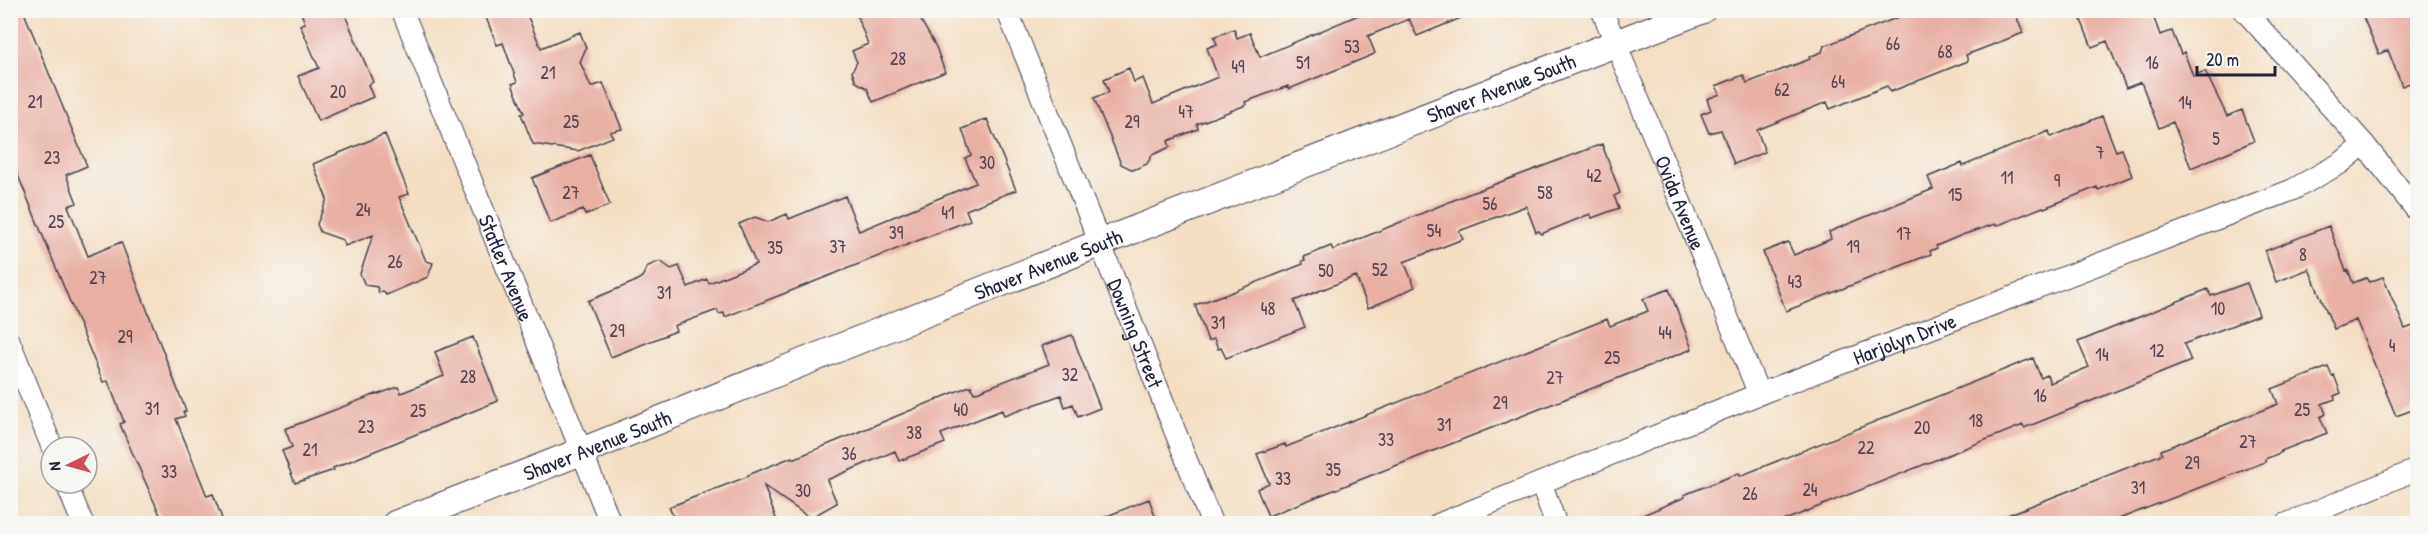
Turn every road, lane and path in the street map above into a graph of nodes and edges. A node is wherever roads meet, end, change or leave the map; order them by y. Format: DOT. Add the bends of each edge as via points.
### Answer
graph roads {
  1 [pos="402,10"];
  2 [pos="1007,10"];
  3 [pos="1602,10"];
  4 [pos="1702,10"];
  5 [pos="2244,10"];
  6 [pos="1615,45"];
  7 [pos="2364,144"];
  8 [pos="2418,212"];
  9 [pos="1100,243"];
  10 [pos="10,343"];
  11 [pos="1760,394"];
  12 [pos="47,435"];
  13 [pos="580,452"];
  14 [pos="2418,469"];
  15 [pos="1541,483"];
  16 [pos="71,495"];
  17 [pos="83,524"];
  18 [pos="396,524"];
  19 [pos="611,524"];
  20 [pos="1212,524"];
  21 [pos="1439,524"];
  22 [pos="1556,524"];
  23 [pos="2286,524"];
  1 -- 13 [label="street, Statler Avenue"];
  2 -- 9 [label="street, Downing Street"];
  3 -- 6 [label="street, Ovida Avenue"];
  4 -- 6 [label="street, Shaver Avenue South"];
  5 -- 7 [label="street"];
  6 -- 9 [label="street, Shaver Avenue South"];
  6 -- 11 [label="street, Ovida Avenue"];
  7 -- 8 [label="street"];
  7 -- 11 [label="street, Harjolyn Drive" via="2341,163 2292,190"];
  9 -- 13 [label="street, Shaver Avenue South"];
  9 -- 20 [label="street, Downing Street"];
  10 -- 12 [label="street"];
  11 -- 15 [label="street, Harjolyn Drive"];
  13 -- 18 [label="street, Shaver Avenue South"];
  13 -- 19 [label="street, Statler Avenue"];
  14 -- 23 [label="street"];
  15 -- 21 [label="street, Harjolyn Drive"];
  15 -- 22 [label="street"];
  16 -- 17 [label="street"];
}
